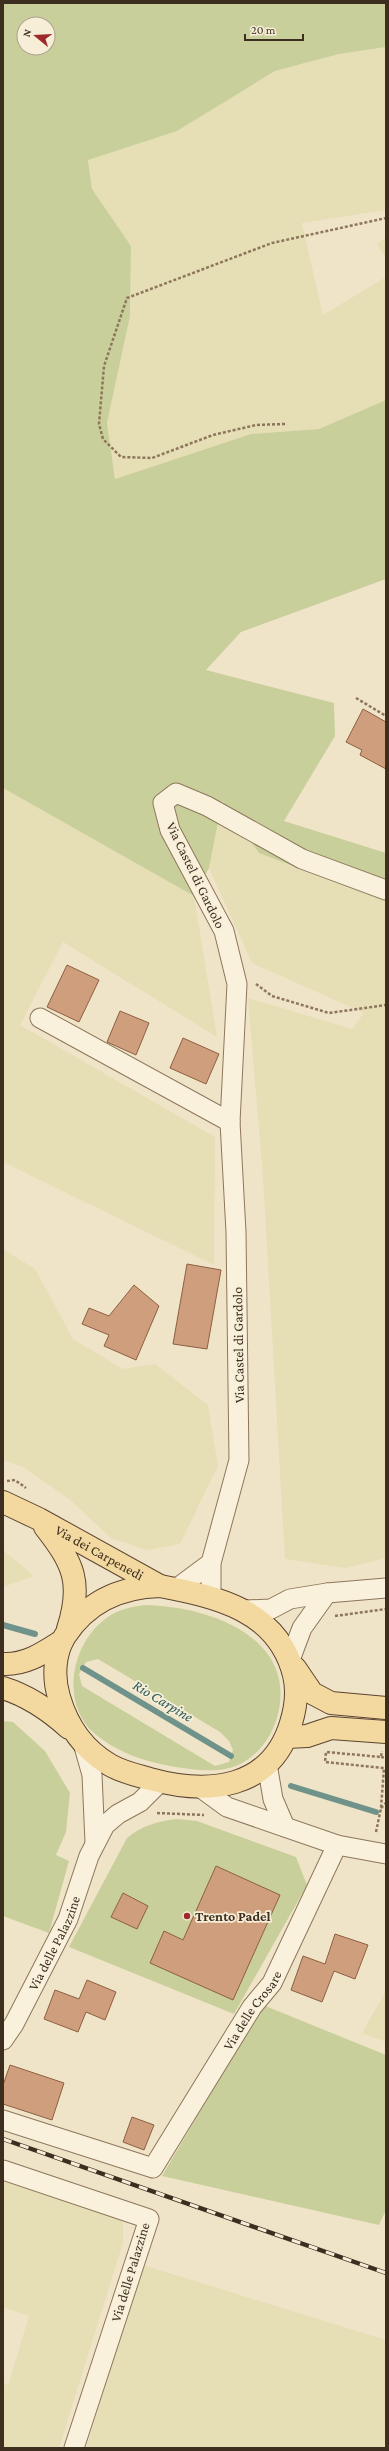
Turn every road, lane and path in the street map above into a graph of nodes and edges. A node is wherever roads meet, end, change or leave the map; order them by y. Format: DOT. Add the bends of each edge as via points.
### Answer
graph roads {
  1 [pos="386,218"];
  2 [pos="285,424"];
  3 [pos="356,698"];
  4 [pos="386,716"];
  5 [pos="386,890"];
  6 [pos="233,967"];
  7 [pos="386,1005"];
  8 [pos="40,1018"];
  9 [pos="230,1122"];
  10 [pos="3,1502"];
  11 [pos="39,1519"];
  12 [pos="211,1564"];
  13 [pos="168,1588"];
  14 [pos="386,1588"];
  15 [pos="327,1593"];
  16 [pos="211,1597"];
  17 [pos="386,1609"];
  18 [pos="245,1610"];
  19 [pos="331,1618"];
  20 [pos="64,1637"];
  21 [pos="290,1660"];
  22 [pos="3,1664"];
  23 [pos="3,1688"];
  24 [pos="386,1708"];
  25 [pos="287,1737"];
  26 [pos="78,1738"];
  27 [pos="384,1741"];
  28 [pos="381,1757"];
  29 [pos="386,1758"];
  30 [pos="267,1764"];
  31 [pos="160,1782"];
  32 [pos="202,1788"];
  33 [pos="386,1803"];
  34 [pos="381,1808"];
  35 [pos="153,1814"];
  36 [pos="206,1816"];
  37 [pos="285,1827"];
  38 [pos="375,1836"];
  39 [pos="95,1842"];
  40 [pos="337,1845"];
  41 [pos="386,1854"];
  42 [pos="3,2040"];
  43 [pos="3,2120"];
  44 [pos="3,2170"];
  45 [pos="74,2448"];
  1 -- 2 [label="path" via="272,243 127,298 104,366 99,424 103,438 121,457 152,458 213,435 256,425"];
  3 -- 4 [label="path"];
  5 -- 6 [label="street, Via Castel di Gardolo" via="302,859 207,806 176,794 163,803 170,830 224,931"];
  6 -- 7 [label="path" via="272,996 329,1013"];
  6 -- 9 [label="street, Via Castel di Gardolo" via="237,984"];
  8 -- 9 [label="street"];
  9 -- 12 [label="street, Via Castel di Gardolo" via="236,1232 239,1460"];
  10 -- 11 [label="main road, Via dei Carpenedi"];
  11 -- 13 [label="main road, Via dei Carpenedi"];
  11 -- 20 [label="main road, Via dei Carpenedi" via="65,1553 73,1574 74,1611"];
  12 -- 13 [label="street"];
  12 -- 16 [label="street, Via Castel di Gardolo"];
  13 -- 16 [label="main road"];
  13 -- 20 [label="main road" via="141,1587 100,1600 81,1615"];
  14 -- 15 [label="street"];
  15 -- 18 [label="street" via="290,1599 271,1609"];
  15 -- 21 [label="street" via="302,1628"];
  16 -- 18 [label="main road"];
  17 -- 19 [label="path" via="341,1614"];
  18 -- 21 [label="main road" via="259,1620"];
  20 -- 22 [label="main road" via="33,1660 16,1665"];
  20 -- 26 [label="main road, Via dei Carpenedi" via="56,1664 56,1686 63,1712"];
  21 -- 24 [label="main road" via="312,1693 331,1703"];
  21 -- 25 [label="main road" via="296,1684 296,1707"];
  23 -- 26 [label="main road" via="17,1692 51,1712"];
  25 -- 27 [label="main road" via="307,1736 331,1728"];
  25 -- 30 [label="main road" via="279,1752"];
  26 -- 31 [label="main road" via="109,1765"];
  26 -- 39 [label="street, Via delle Palazzine" via="92,1775"];
  27 -- 28 [label="path"];
  28 -- 29 [label="path"];
  28 -- 34 [label="path" via="326,1752 325,1762 384,1768"];
  30 -- 32 [label="main road" via="245,1778 224,1786"];
  30 -- 37 [label="street" via="273,1799"];
  31 -- 32 [label="main road"];
  31 -- 39 [label="street, Via delle Palazzine" via="140,1802 118,1814 106,1825"];
  32 -- 37 [label="street" via="227,1807"];
  33 -- 34 [label="path"];
  34 -- 38 [label="path"];
  35 -- 36 [label="path" via="176,1812"];
  37 -- 40 [label="street"];
  39 -- 42 [label="street, Via delle Palazzine" via="68,1919 14,2024"];
  40 -- 41 [label="street"];
  40 -- 43 [label="street, Via delle Crosare" via="272,1983 252,2008 153,2168"];
  44 -- 45 [label="street, Via delle Palazzine" via="149,2219"];
}
